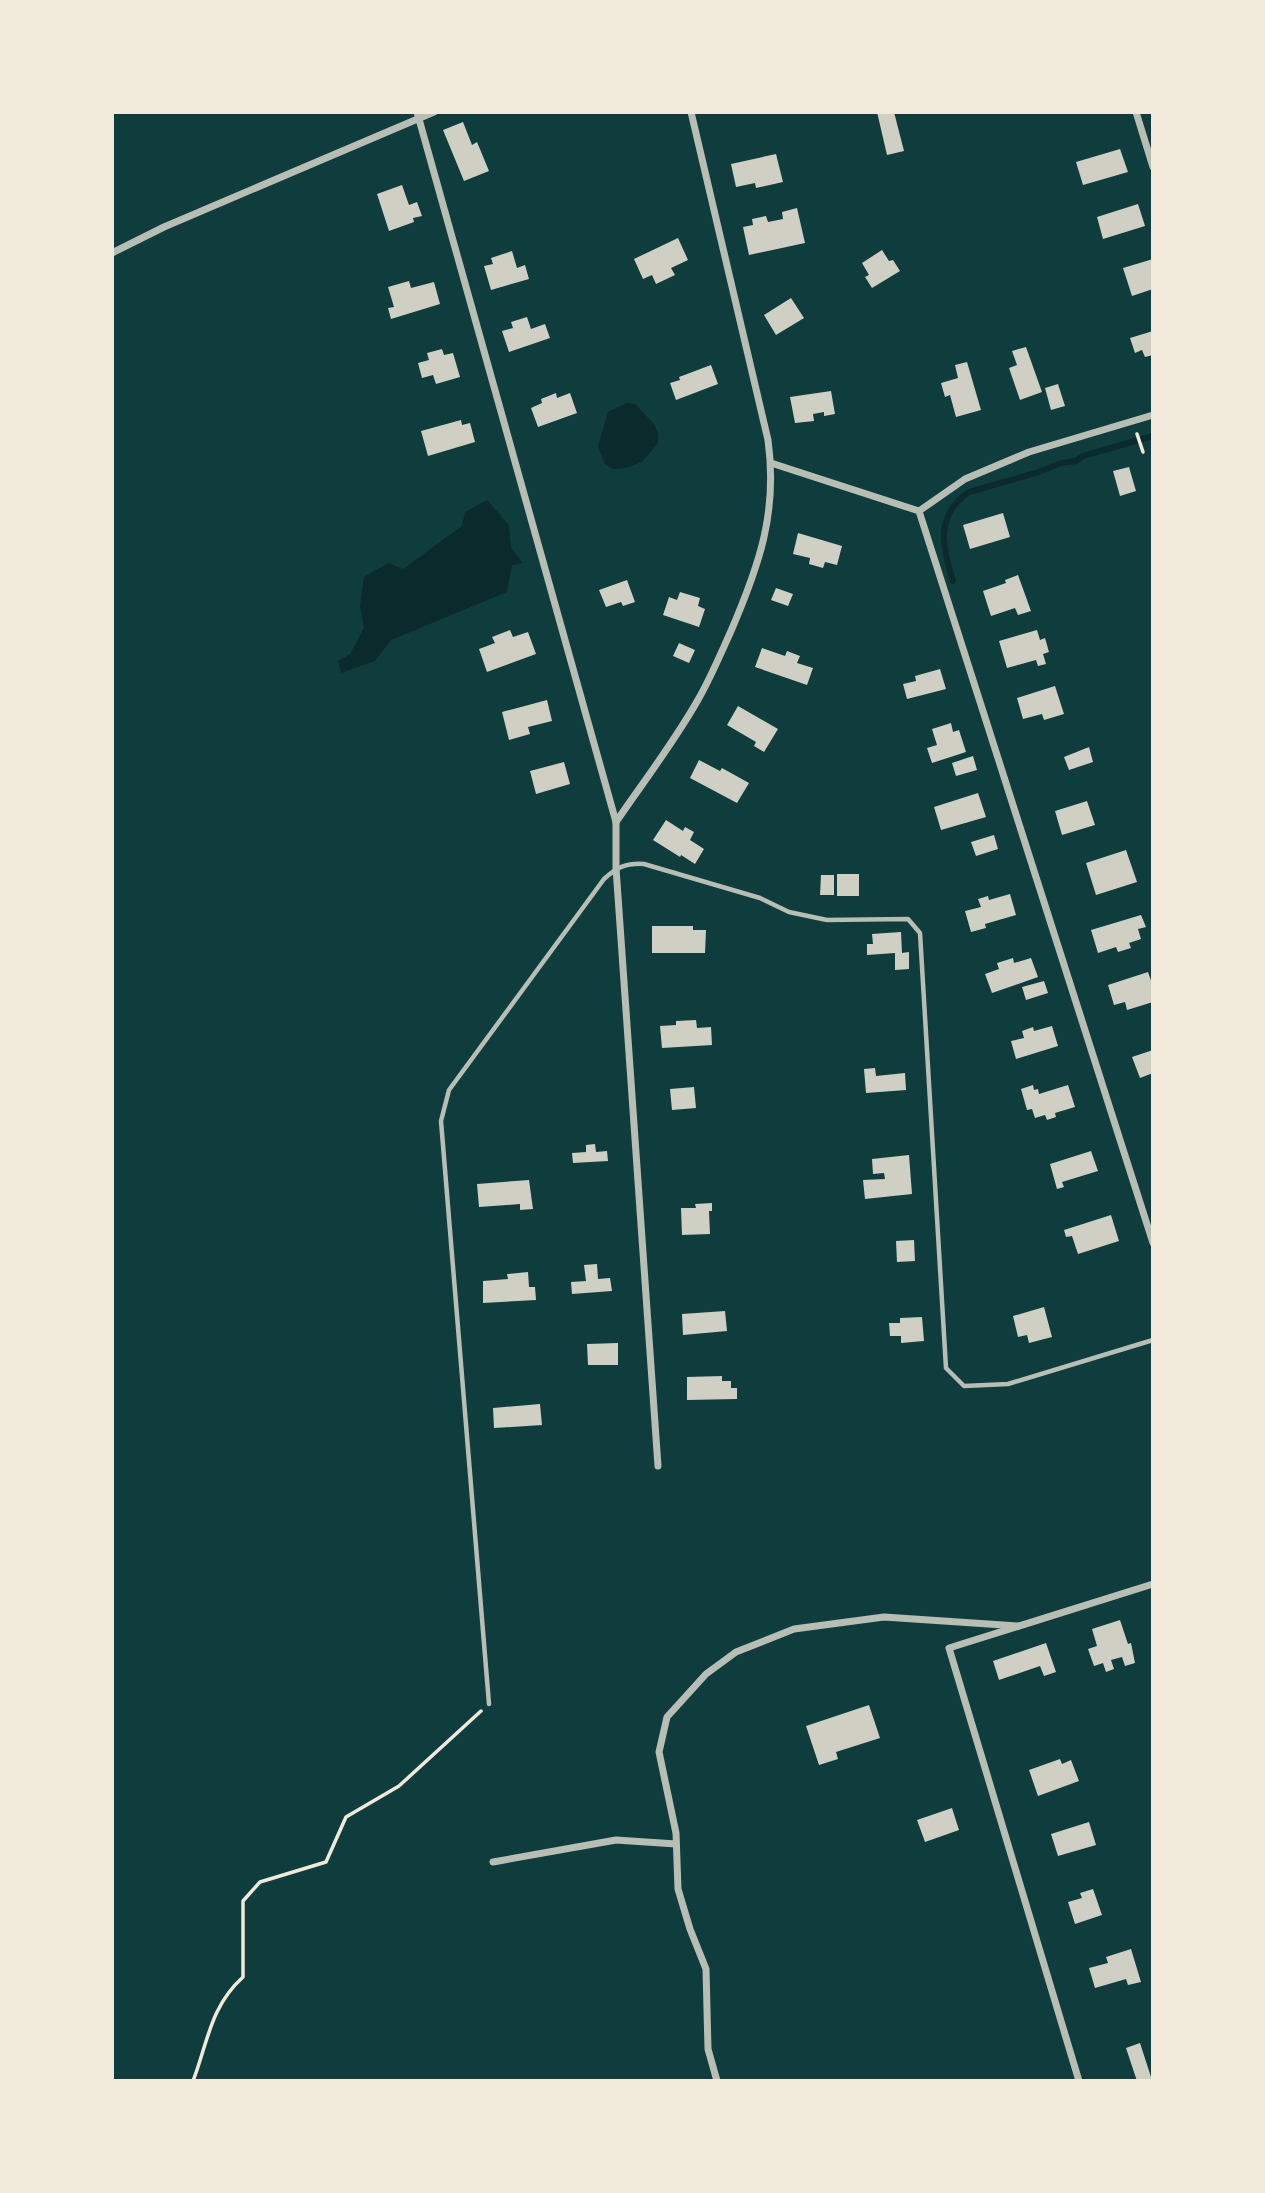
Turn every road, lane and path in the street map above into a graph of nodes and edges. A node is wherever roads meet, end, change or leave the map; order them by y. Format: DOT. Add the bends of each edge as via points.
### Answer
graph roads {
  1 [pos="434,112"];
  2 [pos="691,112"];
  3 [pos="1136,112"];
  4 [pos="419,116"];
  5 [pos="1153,167"];
  6 [pos="112,253"];
  7 [pos="1153,415"];
  8 [pos="1138,436"];
  9 [pos="1143,452"];
  10 [pos="771,463"];
  11 [pos="919,510"];
  12 [pos="616,822"];
  13 [pos="616,868"];
  14 [pos="1153,1243"];
  15 [pos="1153,1340"];
  16 [pos="659,1466"];
  17 [pos="1153,1584"];
  18 [pos="1018,1626"];
  19 [pos="489,1704"];
  20 [pos="676,1844"];
  21 [pos="493,1862"];
  22 [pos="193,2081"];
  23 [pos="717,2081"];
  24 [pos="1079,2081"];
  1 -- 4 [label="street"];
  2 -- 10 [label="street"];
  3 -- 5 [label="street"];
  4 -- 6 [label="street"];
  4 -- 12 [label="street"];
  7 -- 11 [label="street" via="1029,452 965,479"];
  8 -- 9 [label="path"];
  10 -- 11 [label="street"];
  10 -- 12 [label="street" via="766,532 733,626 698,700"];
  11 -- 14 [label="street"];
  12 -- 13 [label="street"];
  13 -- 15 [label="lane" via="644,864 827,920 908,919 920,933 946,1368 964,1386 1008,1384"];
  13 -- 16 [label="street"];
  13 -- 19 [label="lane" via="449,1090 441,1121"];
  17 -- 18 [label="street"];
  18 -- 20 [label="street" via="884,1617 794,1629 736,1652 706,1674 667,1717 659,1752"];
  18 -- 24 [label="street" via="948,1648"];
  19 -- 22 [label="path" via="399,1786 346,1817 326,1862 260,1882 243,1901 243,1977 215,2012"];
  20 -- 21 [label="street" via="616,1840"];
  20 -- 23 [label="street" via="678,1889 706,1969 708,2049"];
}
